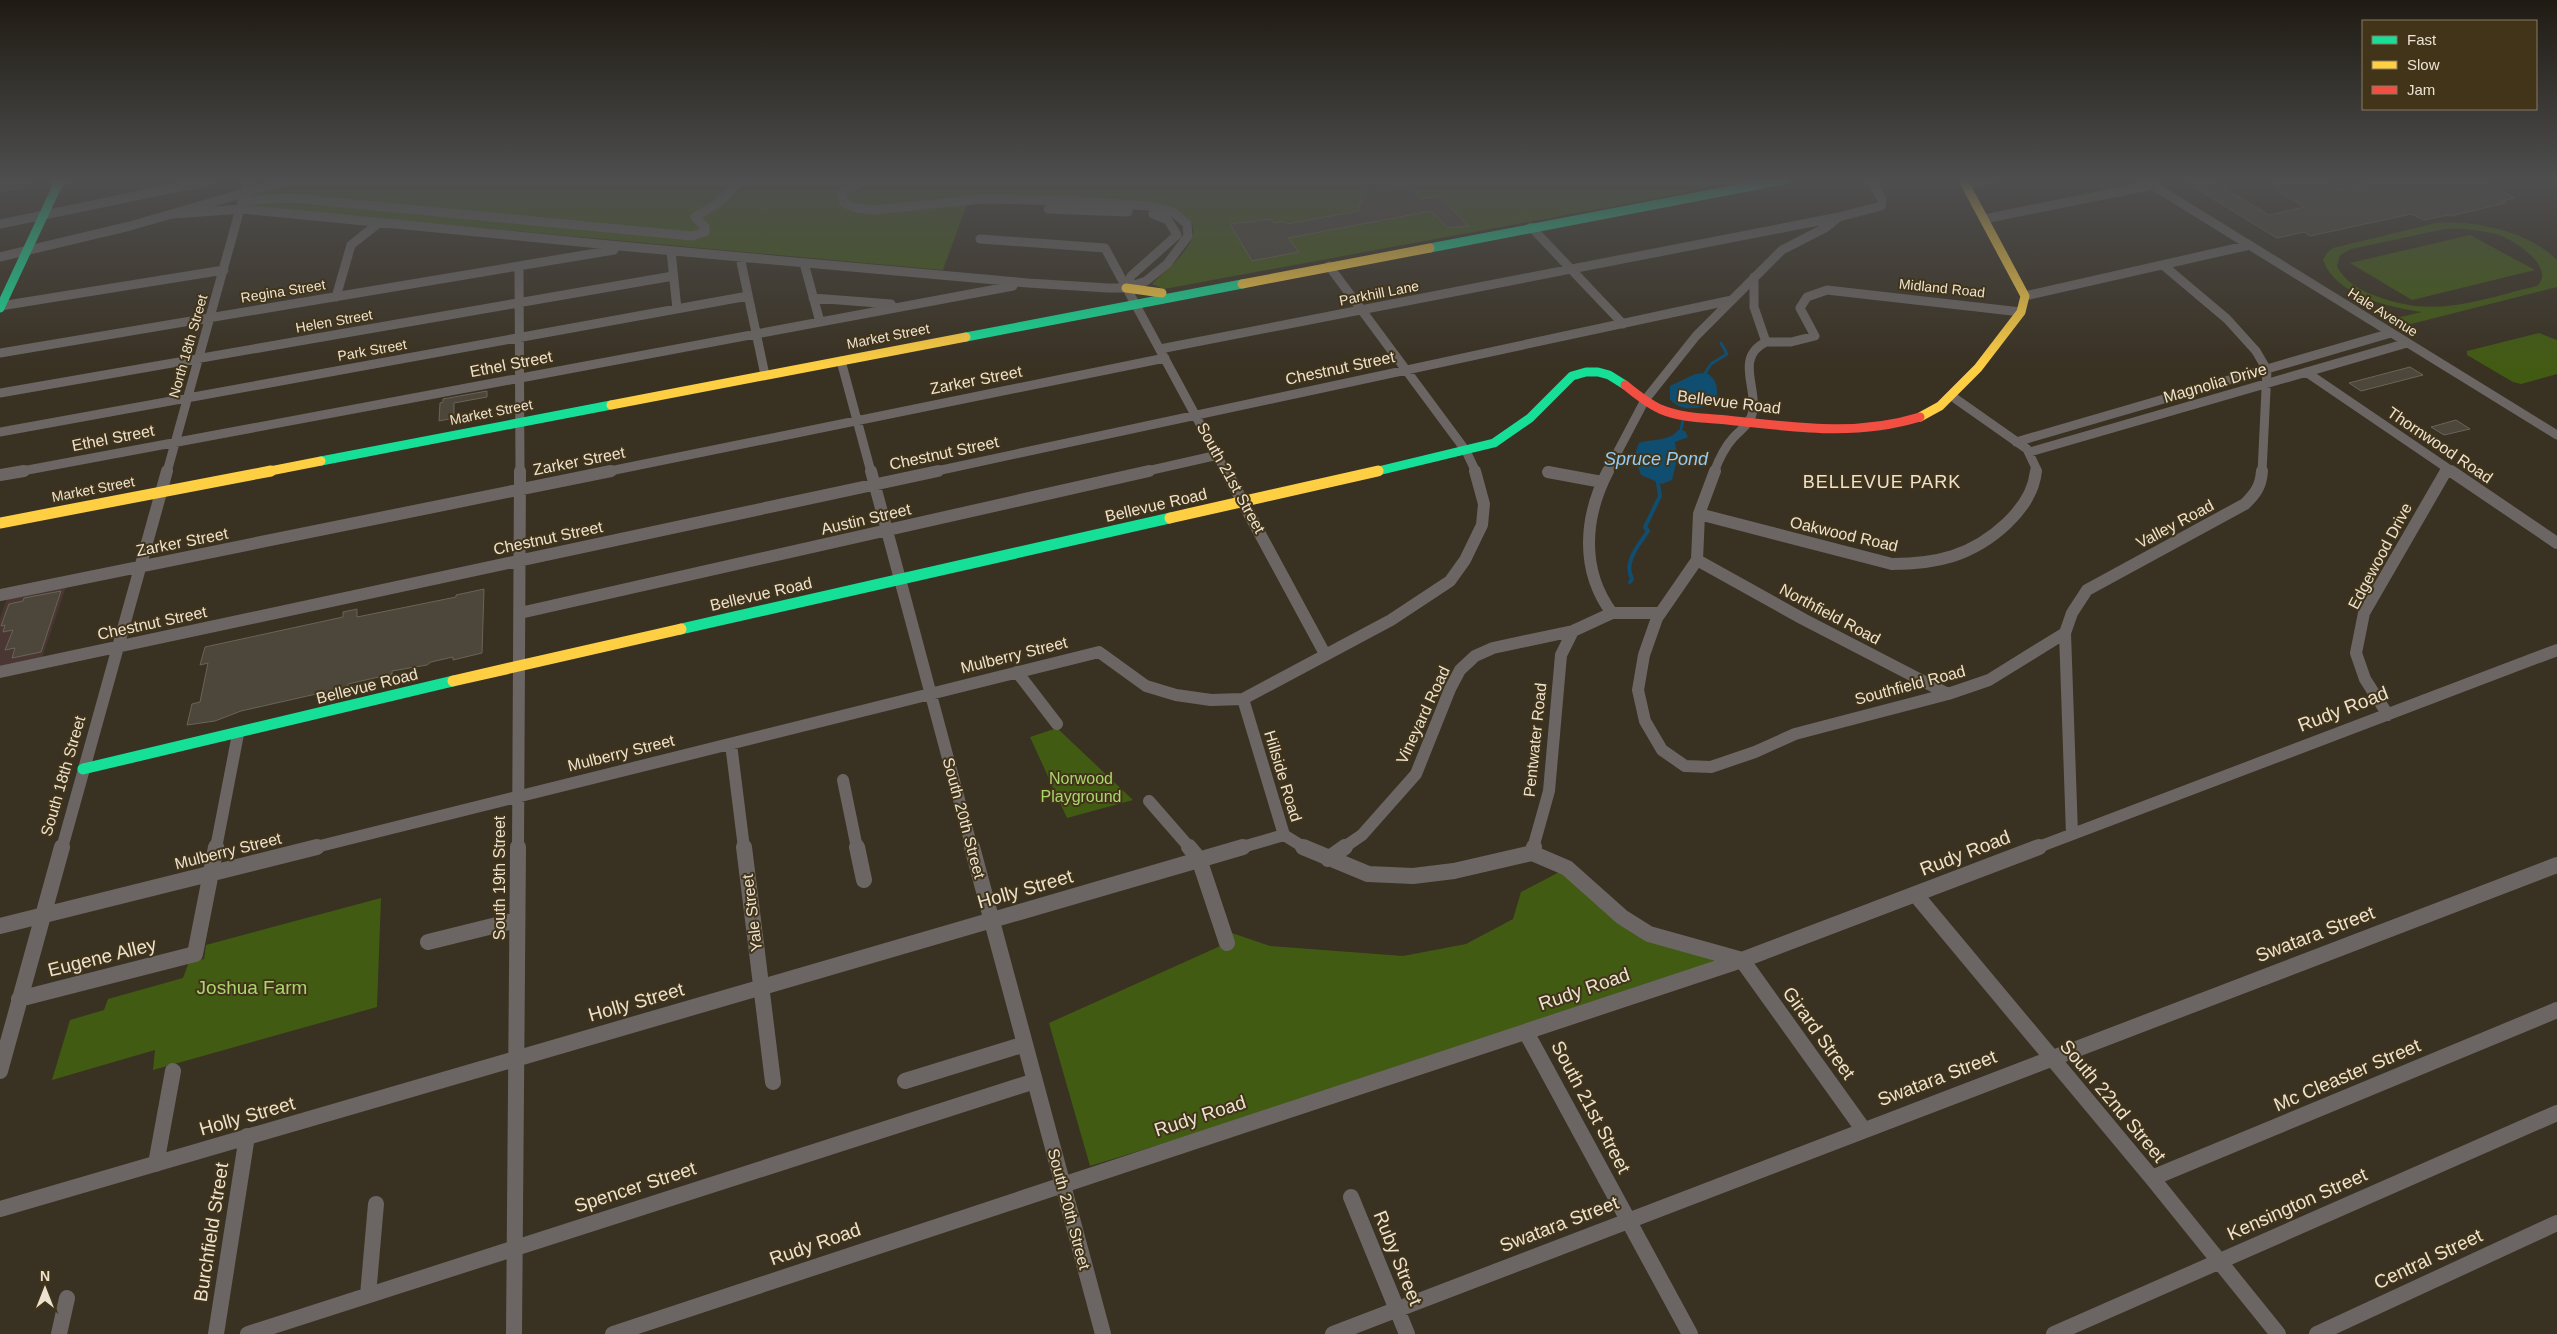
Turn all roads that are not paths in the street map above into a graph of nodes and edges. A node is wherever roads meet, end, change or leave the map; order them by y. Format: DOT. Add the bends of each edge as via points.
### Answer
graph roads {
  1 [pos="31,242"];
  2 [pos="62,242"];
  3 [pos="232,242"];
  4 [pos="354,242"];
  5 [pos="583,242"];
  6 [pos="1033,242"];
  7 [pos="1169,242"];
  8 [pos="1183,242"];
  9 [pos="1452,242"];
  10 [pos="1546,242"];
  11 [pos="1704,242"];
  12 [pos="1797,242"];
  13 [pos="1996,242"];
  14 [pos="2245,242"];
  15 [pos="2250,245"];
  16 [pos="630,247"];
  17 [pos="27,251"];
  18 [pos="671,251"];
  19 [pos="0,257"];
  20 [pos="740,257"];
  21 [pos="804,263"];
  22 [pos="2163,265"];
  23 [pos="1329,266"];
  24 [pos="520,267"];
  25 [pos="1571,268"];
  26 [pos="224,270"];
  27 [pos="673,276"];
  28 [pos="1754,277"];
  29 [pos="1028,283"];
  30 [pos="1126,288"];
  31 [pos="748,296"];
  32 [pos="1174,296"];
  33 [pos="2025,296"];
  34 [pos="336,297"];
  35 [pos="813,298"];
  36 [pos="1732,300"];
  37 [pos="520,302"];
  38 [pos="1135,304"];
  39 [pos="907,306"];
  40 [pos="0,307"];
  41 [pos="677,309"];
  42 [pos="1363,311"];
  43 [pos="2021,312"];
  44 [pos="210,318"];
  45 [pos="820,322"];
  46 [pos="1623,324"];
  47 [pos="2392,333"];
  48 [pos="756,334"];
  49 [pos="520,338"];
  50 [pos="1766,342"];
  51 [pos="2407,343"];
  52 [pos="0,353"];
  53 [pos="1162,354"];
  54 [pos="199,359"];
  55 [pos="841,361"];
  56 [pos="1408,370"];
  57 [pos="2267,370"];
  58 [pos="2306,372"];
  59 [pos="765,375"];
  60 [pos="520,378"];
  61 [pos="2266,384"];
  62 [pos="0,393"];
  63 [pos="1953,397"];
  64 [pos="188,398"];
  65 [pos="1645,400"];
  66 [pos="1196,416"];
  67 [pos="857,421"];
  68 [pos="520,422"];
  69 [pos="1750,423"];
  70 [pos="0,432"];
  71 [pos="2557,435"];
  72 [pos="175,442"];
  73 [pos="2016,442"];
  74 [pos="1466,451"];
  75 [pos="2030,452"];
  76 [pos="1218,455"];
  77 [pos="2447,469"];
  78 [pos="1548,472"];
  79 [pos="0,475"];
  80 [pos="1602,482"];
  81 [pos="874,484"];
  82 [pos="519,490"];
  83 [pos="161,491"];
  84 [pos="1244,502"];
  85 [pos="1699,514"];
  86 [pos="0,523"];
  87 [pos="887,531"];
  88 [pos="2557,543"];
  89 [pos="1697,560"];
  90 [pos="519,561"];
  91 [pos="140,567"];
  92 [pos="900,579"];
  93 [pos="0,595"];
  94 [pos="520,613"];
  95 [pos="1612,613"];
  96 [pos="1660,614"];
  97 [pos="1572,631"];
  98 [pos="2065,633"];
  99 [pos="118,646"];
  100 [pos="2557,650"];
  101 [pos="1325,654"];
  102 [pos="518,666"];
  103 [pos="0,672"];
  104 [pos="1017,672"];
  105 [pos="931,693"];
  106 [pos="1948,694"];
  107 [pos="1242,699"];
  108 [pos="2388,715"];
  109 [pos="1057,724"];
  110 [pos="238,734"];
  111 [pos="731,744"];
  112 [pos="84,770"];
  113 [pos="842,780"];
  114 [pos="517,797"];
  115 [pos="1149,801"];
  116 [pos="2072,834"];
  117 [pos="1284,835"];
  118 [pos="1532,854"];
  119 [pos="1199,859"];
  120 [pos="1328,859"];
  121 [pos="2557,864"];
  122 [pos="211,874"];
  123 [pos="864,880"];
  124 [pos="1916,895"];
  125 [pos="42,916"];
  126 [pos="517,920"];
  127 [pos="992,920"];
  128 [pos="0,926"];
  129 [pos="428,942"];
  130 [pos="1227,943"];
  131 [pos="1742,960"];
  132 [pos="761,987"];
  133 [pos="19,999"];
  134 [pos="2557,1010"];
  135 [pos="1526,1032"];
  136 [pos="1025,1044"];
  137 [pos="2050,1057"];
  138 [pos="516,1058"];
  139 [pos="174,1071"];
  140 [pos="0,1072"];
  141 [pos="906,1081"];
  142 [pos="1035,1081"];
  143 [pos="773,1082"];
  144 [pos="2557,1113"];
  145 [pos="1864,1129"];
  146 [pos="247,1136"];
  147 [pos="156,1164"];
  148 [pos="2152,1178"];
  149 [pos="1062,1183"];
  150 [pos="1351,1198"];
  151 [pos="376,1204"];
  152 [pos="0,1208"];
  153 [pos="1628,1220"];
  154 [pos="2557,1223"];
  155 [pos="515,1248"];
  156 [pos="2219,1262"];
  157 [pos="368,1295"];
  158 [pos="67,1298"];
  159 [pos="1397,1309"];
  160 [pos="59,1334"];
  161 [pos="216,1334"];
  162 [pos="248,1334"];
  163 [pos="514,1334"];
  164 [pos="613,1334"];
  165 [pos="1103,1334"];
  166 [pos="1333,1334"];
  167 [pos="1407,1334"];
  168 [pos="1690,1334"];
  169 [pos="2054,1334"];
  170 [pos="2278,1334"];
  171 [pos="2316,1334"];
  1 -- 17 [label="street"];
  2 -- 17 [label="street"];
  3 -- 26 [label="street, North 18th Street"];
  4 -- 34 [label="street"];
  5 -- 16 [label="street"];
  6 -- 30 [label="street, South 21st Street" via="1105,248"];
  7 -- 30 [label="street" via="1131,276"];
  8 -- 30 [label="street" via="1167,264 1146,281"];
  9 -- 23 [label="street, Market Street"];
  10 -- 25 [label="street"];
  11 -- 25 [label="street, Parkhill Lane"];
  12 -- 28 [label="street" via="1782,250"];
  13 -- 33 [label="street"];
  14 -- 15 [label="street, Hale Avenue"];
  15 -- 22 [label="street"];
  15 -- 47 [label="street, Hale Avenue"];
  16 -- 18 [label="street"];
  16 -- 24 [label="street, Regina Street"];
  17 -- 19 [label="street"];
  17 -- 40 [label="street"];
  18 -- 20 [label="street"];
  18 -- 27 [label="street"];
  20 -- 21 [label="street"];
  20 -- 31 [label="street"];
  21 -- 29 [label="street"];
  21 -- 35 [label="street"];
  22 -- 33 [label="street"];
  22 -- 57 [label="street" via="2227,319 2256,351"];
  23 -- 32 [label="street, Market Street"];
  23 -- 42 [label="street"];
  24 -- 34 [label="street, Regina Street"];
  24 -- 37 [label="street, South 19th Street"];
  25 -- 42 [label="street, Parkhill Lane"];
  25 -- 46 [label="street"];
  26 -- 40 [label="street"];
  26 -- 44 [label="street, North 18th Street"];
  27 -- 37 [label="street, Helen Street"];
  27 -- 41 [label="street"];
  28 -- 36 [label="street"];
  28 -- 50 [label="street" via="1754,308"];
  29 -- 30 [label="street"];
  29 -- 39 [label="street, Ethel Street"];
  30 -- 32 [label="street"];
  30 -- 38 [label="street, South 21st Street"];
  31 -- 41 [label="street, Park Street"];
  31 -- 48 [label="street"];
  32 -- 38 [label="street, Market Street"];
  33 -- 43 [label="street, Bellevue Road"];
  34 -- 44 [label="street, Regina Street"];
  35 -- 39 [label="street"];
  35 -- 45 [label="street"];
  36 -- 46 [label="street, Chestnut Street"];
  36 -- 65 [label="street" via="1696,336"];
  37 -- 49 [label="street, South 19th Street"];
  37 -- 54 [label="street, Helen Street"];
  38 -- 53 [label="street, South 21st Street"];
  38 -- 55 [label="street, Market Street"];
  39 -- 45 [label="street, Ethel Street"];
  41 -- 49 [label="street, Park Street"];
  42 -- 53 [label="street, Parkhill Lane"];
  42 -- 56 [label="street"];
  43 -- 50 [label="street, Midland Road" via="1827,290 1810,293 1802,300 1800,308 1815,336 1779,343"];
  43 -- 63 [label="street, Bellevue Road"];
  44 -- 52 [label="street, Regina Street"];
  44 -- 54 [label="street, North 18th Street"];
  45 -- 48 [label="street, Ethel Street"];
  46 -- 56 [label="street, Chestnut Street"];
  47 -- 51 [label="street, Hale Avenue"];
  47 -- 57 [label="street, Magnolia Drive"];
  48 -- 59 [label="street"];
  48 -- 60 [label="street, Ethel Street"];
  49 -- 60 [label="street, South 19th Street"];
  49 -- 64 [label="street, Park Street"];
  50 -- 69 [label="street" via="1758,346 1747,368 1753,397"];
  51 -- 58 [label="street, Magnolia Drive"];
  51 -- 71 [label="street, Hale Avenue"];
  53 -- 66 [label="street, South 21st Street"];
  53 -- 67 [label="street, Zarker Street"];
  54 -- 62 [label="street, Helen Street"];
  54 -- 64 [label="street, North 18th Street"];
  55 -- 59 [label="street, Market Street"];
  55 -- 67 [label="street, South 20th Street"];
  56 -- 66 [label="street, Chestnut Street"];
  56 -- 74 [label="street"];
  57 -- 61 [label="street, Valley Road"];
  57 -- 73 [label="street, Magnolia Drive"];
  58 -- 61 [label="street, Magnolia Drive"];
  58 -- 77 [label="street, Thornwood Road"];
  59 -- 68 [label="street, Market Street"];
  60 -- 68 [label="street, South 19th Street"];
  60 -- 72 [label="street, Ethel Street"];
  61 -- 75 [label="street, Magnolia Drive"];
  61 -- 98 [label="street, Valley Road" via="2261,483 2256,494 2237,509 2087,590 2072,613"];
  63 -- 69 [label="street, Bellevue Road" via="1927,414 1873,428"];
  63 -- 73 [label="street"];
  64 -- 70 [label="street, Park Street"];
  64 -- 72 [label="street, North 18th Street"];
  65 -- 69 [label="street, Bellevue Road" via="1659,409 1677,414"];
  65 -- 74 [label="street, Bellevue Road" via="1611,375 1580,372 1497,444"];
  65 -- 80 [label="street"];
  66 -- 76 [label="street, South 21st Street"];
  66 -- 81 [label="street, Chestnut Street"];
  67 -- 81 [label="street, South 20th Street"];
  67 -- 82 [label="street, Zarker Street"];
  68 -- 82 [label="street, South 19th Street"];
  68 -- 83 [label="street, Market Street"];
  69 -- 85 [label="street" via="1732,438 1720,456"];
  72 -- 79 [label="street, Ethel Street"];
  72 -- 83 [label="street, North 18th Street"];
  73 -- 75 [label="street"];
  74 -- 84 [label="street, Bellevue Road"];
  74 -- 101 [label="street" via="1478,477 1484,504 1482,525 1465,560 1450,581 1436,592 1391,620"];
  75 -- 85 [label="street, Oakwood Road" via="2037,478 2028,500 1984,542 1958,555 1924,564 1892,564"];
  76 -- 84 [label="street, South 21st Street"];
  76 -- 87 [label="street, Austin Street"];
  77 -- 88 [label="street, Thornwood Road"];
  77 -- 108 [label="street, Edgewood Drive" via="2364,613 2356,653 2364,679"];
  78 -- 80 [label="street"];
  80 -- 95 [label="street" via="1587,548 1596,586"];
  81 -- 87 [label="street, South 20th Street"];
  81 -- 90 [label="street, Chestnut Street"];
  82 -- 90 [label="street, South 19th Street"];
  82 -- 91 [label="street, Zarker Street"];
  83 -- 86 [label="street, Market Street"];
  83 -- 91 [label="street, South 18th Street"];
  84 -- 92 [label="street, Bellevue Road"];
  84 -- 101 [label="street, South 21st Street"];
  85 -- 89 [label="street"];
  87 -- 92 [label="street, South 20th Street"];
  87 -- 94 [label="street, Austin Street"];
  89 -- 96 [label="street, Southfield Road"];
  89 -- 106 [label="street, Northfield Road"];
  90 -- 94 [label="street, South 19th Street"];
  90 -- 99 [label="street, Chestnut Street"];
  91 -- 93 [label="street, Zarker Street"];
  91 -- 99 [label="street, South 18th Street"];
  92 -- 102 [label="street, Bellevue Road"];
  92 -- 105 [label="street, South 20th Street"];
  94 -- 102 [label="street, South 19th Street"];
  95 -- 96 [label="street, Vineyard Road"];
  95 -- 97 [label="street, Vineyard Road"];
  96 -- 106 [label="street, Southfield Road" via="1644,655 1638,690 1645,721 1662,750 1685,766 1711,766 1755,752 1795,734"];
  97 -- 118 [label="street, Pentwater Road" via="1562,655 1549,791"];
  97 -- 120 [label="street, Vineyard Road" via="1493,648 1475,656 1460,670 1416,774 1362,835"];
  98 -- 106 [label="street, Southfield Road" via="1989,680"];
  98 -- 116 [label="street, Valley Road"];
  99 -- 103 [label="street, Chestnut Street"];
  99 -- 112 [label="street, South 18th Street"];
  100 -- 108 [label="street, Rudy Road"];
  101 -- 107 [label="street"];
  102 -- 110 [label="street, Bellevue Road"];
  102 -- 114 [label="street, South 19th Street"];
  104 -- 105 [label="street, Mulberry Street"];
  104 -- 107 [label="street, Mulberry Street" via="1099,652 1146,686 1211,700"];
  104 -- 109 [label="street"];
  105 -- 111 [label="street, Mulberry Street"];
  105 -- 127 [label="street, South 20th Street"];
  107 -- 117 [label="street, Hillside Road"];
  108 -- 116 [label="street, Rudy Road"];
  110 -- 112 [label="street, Bellevue Road"];
  110 -- 122 [label="street"];
  111 -- 114 [label="street, Mulberry Street"];
  111 -- 132 [label="street, Yale Street"];
  112 -- 125 [label="street, South 18th Street"];
  113 -- 123 [label="street"];
  114 -- 122 [label="street, Mulberry Street"];
  114 -- 126 [label="street, South 19th Street"];
  115 -- 119 [label="street"];
  116 -- 124 [label="street, Rudy Road"];
  117 -- 119 [label="street, Holly Street"];
  117 -- 120 [label="street, Hillside Road"];
  118 -- 120 [label="street, Hillside Road" via="1454,871 1413,876 1368,874"];
  118 -- 131 [label="street" via="1567,868 1622,918 1649,934"];
  119 -- 127 [label="street, Holly Street"];
  119 -- 130 [label="street"];
  121 -- 137 [label="street, Swatara Street"];
  122 -- 125 [label="street, Mulberry Street"];
  122 -- 133 [label="street, Eugene Alley" via="195,954"];
  124 -- 131 [label="street, Rudy Road"];
  124 -- 137 [label="street, South 22nd Street"];
  125 -- 128 [label="street, Mulberry Street"];
  125 -- 133 [label="street, South 18th Street"];
  126 -- 129 [label="street"];
  126 -- 138 [label="street, South 19th Street"];
  127 -- 132 [label="street, Holly Street"];
  127 -- 136 [label="street, South 20th Street"];
  131 -- 135 [label="street, Rudy Road"];
  131 -- 145 [label="street, Girard Street"];
  132 -- 138 [label="street, Holly Street"];
  132 -- 143 [label="street, Yale Street"];
  133 -- 140 [label="street, South 18th Street"];
  134 -- 148 [label="street, Mc Cleaster Street"];
  135 -- 149 [label="street, Rudy Road"];
  135 -- 153 [label="street, South 21st Street"];
  136 -- 141 [label="street"];
  136 -- 142 [label="street, South 20th Street"];
  137 -- 145 [label="street, Swatara Street"];
  137 -- 148 [label="street, South 22nd Street"];
  138 -- 146 [label="street, Holly Street"];
  138 -- 155 [label="street, South 19th Street"];
  139 -- 147 [label="street"];
  142 -- 149 [label="street, South 20th Street"];
  142 -- 155 [label="street, Spencer Street"];
  144 -- 156 [label="street, Kensington Street"];
  145 -- 153 [label="street, Swatara Street"];
  146 -- 147 [label="street, Holly Street"];
  146 -- 161 [label="street, Burchfield Street"];
  147 -- 152 [label="street, Holly Street"];
  148 -- 156 [label="street, South 22nd Street"];
  149 -- 164 [label="street, Rudy Road"];
  149 -- 165 [label="street, South 20th Street"];
  150 -- 159 [label="street, Ruby Street"];
  151 -- 157 [label="street"];
  153 -- 159 [label="street, Swatara Street"];
  153 -- 168 [label="street, South 21st Street"];
  154 -- 171 [label="street, Central Street"];
  155 -- 157 [label="street, Spencer Street"];
  155 -- 163 [label="street, South 19th Street"];
  156 -- 169 [label="street, Kensington Street"];
  156 -- 170 [label="street, South 22nd Street"];
  157 -- 162 [label="street, Spencer Street"];
  158 -- 160 [label="street"];
  159 -- 166 [label="street, Swatara Street"];
  159 -- 167 [label="street, Ruby Street"];
}
